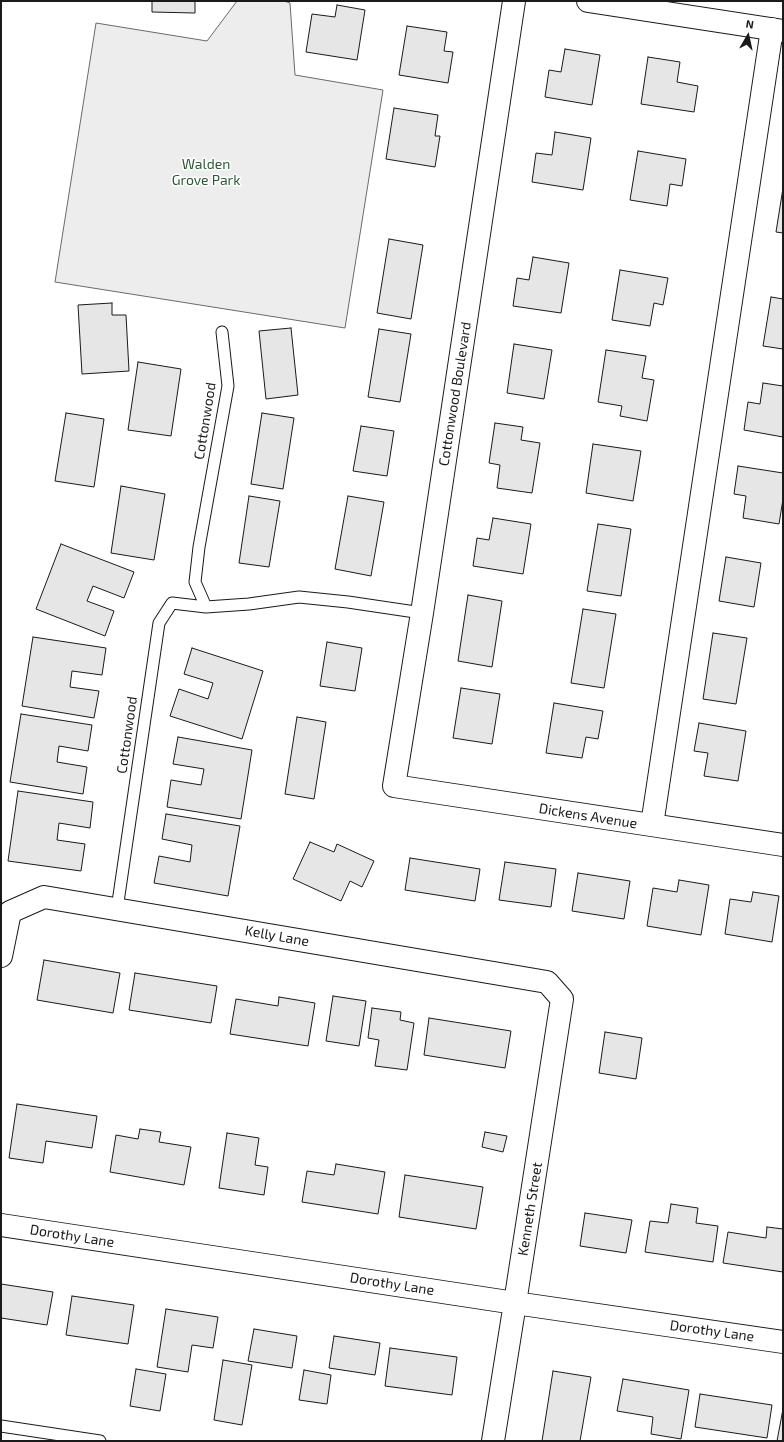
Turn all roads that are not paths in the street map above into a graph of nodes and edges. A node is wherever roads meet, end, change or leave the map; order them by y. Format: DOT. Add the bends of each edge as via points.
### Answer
graph roads {
  1 [pos="514,1"];
  2 [pos="588,1"];
  3 [pos="778,30"];
  4 [pos="222,332"];
  5 [pos="206,607"];
  6 [pos="422,613"];
  7 [pos="394,786"];
  8 [pos="652,825"];
  9 [pos="783,845"];
  10 [pos="117,909"];
  11 [pos="1,956"];
  12 [pos="547,982"];
  13 [pos="1,1225"];
  14 [pos="515,1303"];
  15 [pos="783,1342"];
  16 [pos="1,1426"];
  17 [pos="100,1441"];
  18 [pos="492,1441"];
  1 -- 6 [label="street, Cottonwood Boulevard"];
  2 -- 3 [label="street"];
  3 -- 8 [label="street"];
  4 -- 5 [label="lane, Cottonwood" via="228,386 195,582"];
  5 -- 6 [label="lane, Cottonwood" via="249,604 299,596"];
  5 -- 10 [label="lane, Cottonwood" via="172,604 159,622"];
  6 -- 7 [label="street, Cottonwood Boulevard"];
  7 -- 8 [label="street, Dickens Avenue"];
  8 -- 9 [label="street, Dickens Avenue"];
  10 -- 11 [label="street, Kelly Lane" via="44,897 10,912"];
  10 -- 12 [label="street, Kelly Lane"];
  12 -- 14 [label="street, Kenneth Street" via="562,999"];
  13 -- 14 [label="street, Dorothy Lane"];
  14 -- 15 [label="street, Dorothy Lane"];
  14 -- 18 [label="street, Kenneth Street"];
  16 -- 17 [label="lane"];
}
